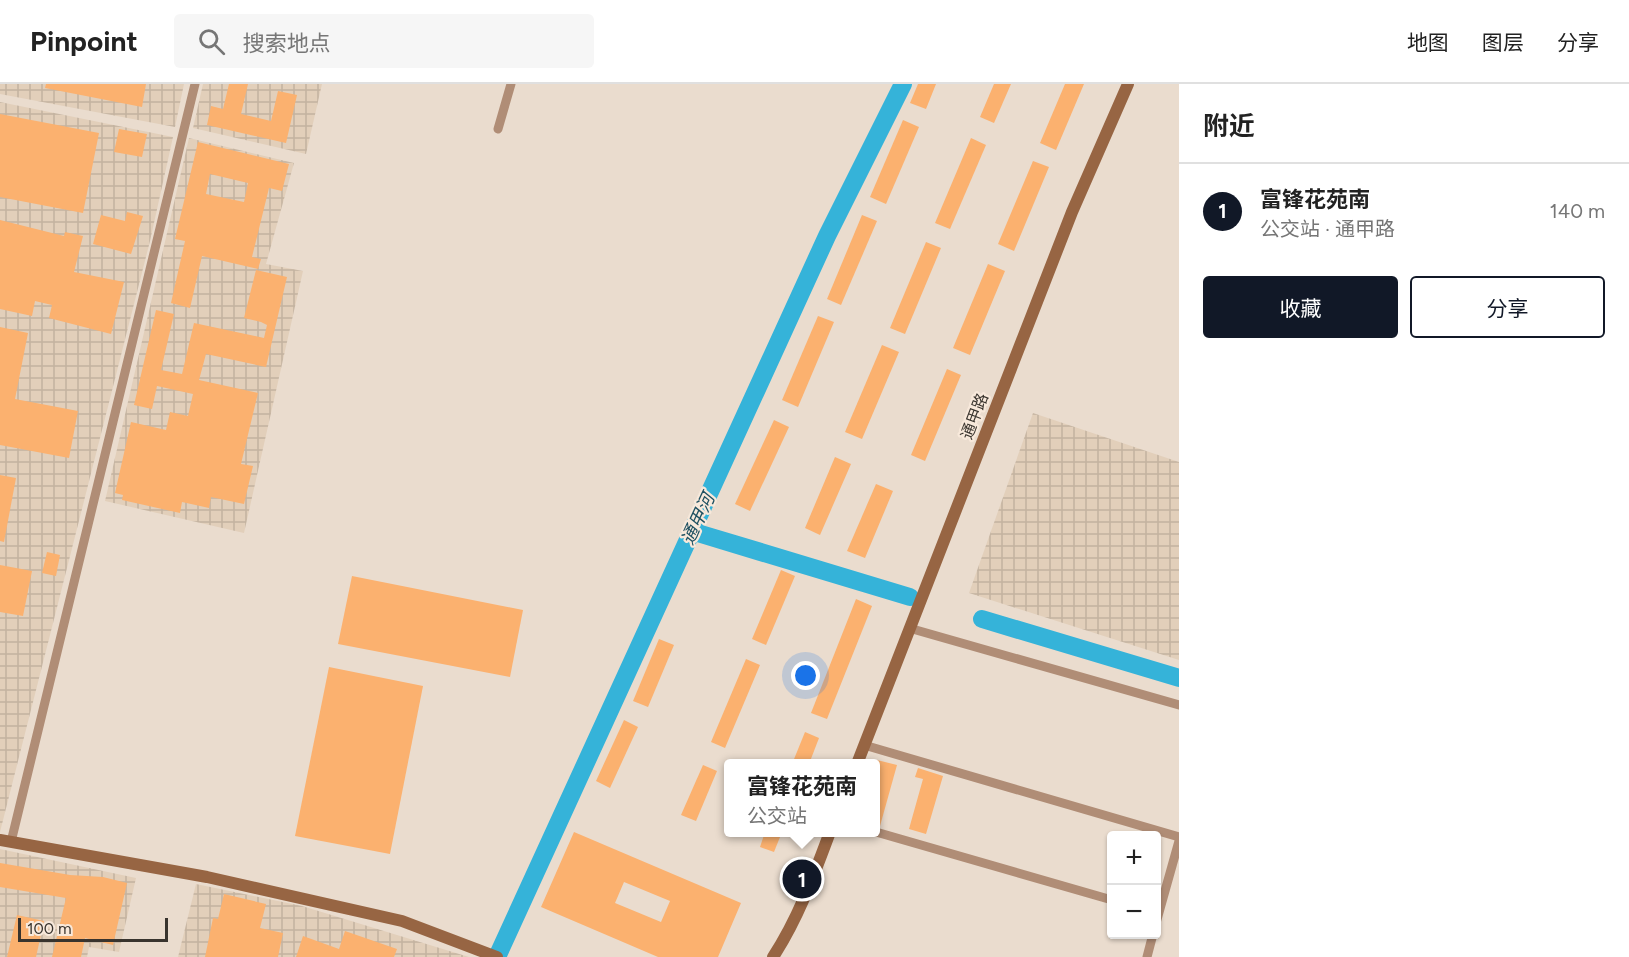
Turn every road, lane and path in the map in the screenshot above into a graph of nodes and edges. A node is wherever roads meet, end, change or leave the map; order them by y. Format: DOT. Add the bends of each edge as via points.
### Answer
graph roads {
  1 [pos="195,84"];
  2 [pos="512,84"];
  3 [pos="1128,84"];
  4 [pos="498,129"];
  5 [pos="909,628"];
  6 [pos="1179,705"];
  7 [pos="864,745"];
  8 [pos="859,759"];
  9 [pos="880,833"];
  10 [pos="828,837"];
  11 [pos="1179,839"];
  12 [pos="5,841"];
  13 [pos="1107,899"];
  14 [pos="1161,903"];
  15 [pos="1152,939"];
  16 [pos="494,956"];
  17 [pos="773,957"];
  18 [pos="1147,957"];
  1 -- 12 [label="street"];
  2 -- 4 [label="street"];
  3 -- 5 [label="street, 通甲路" via="1072,212"];
  5 -- 6 [label="street"];
  5 -- 7 [label="street, 通甲路"];
  7 -- 8 [label="street, 通甲路"];
  7 -- 11 [label="street"];
  9 -- 13 [label="street"];
  10 -- 17 [label="street" via="812,883"];
  11 -- 14 [label="street"];
  12 -- 16 [label="street" via="207,877 402,921"];
  15 -- 18 [label="street"];
}
